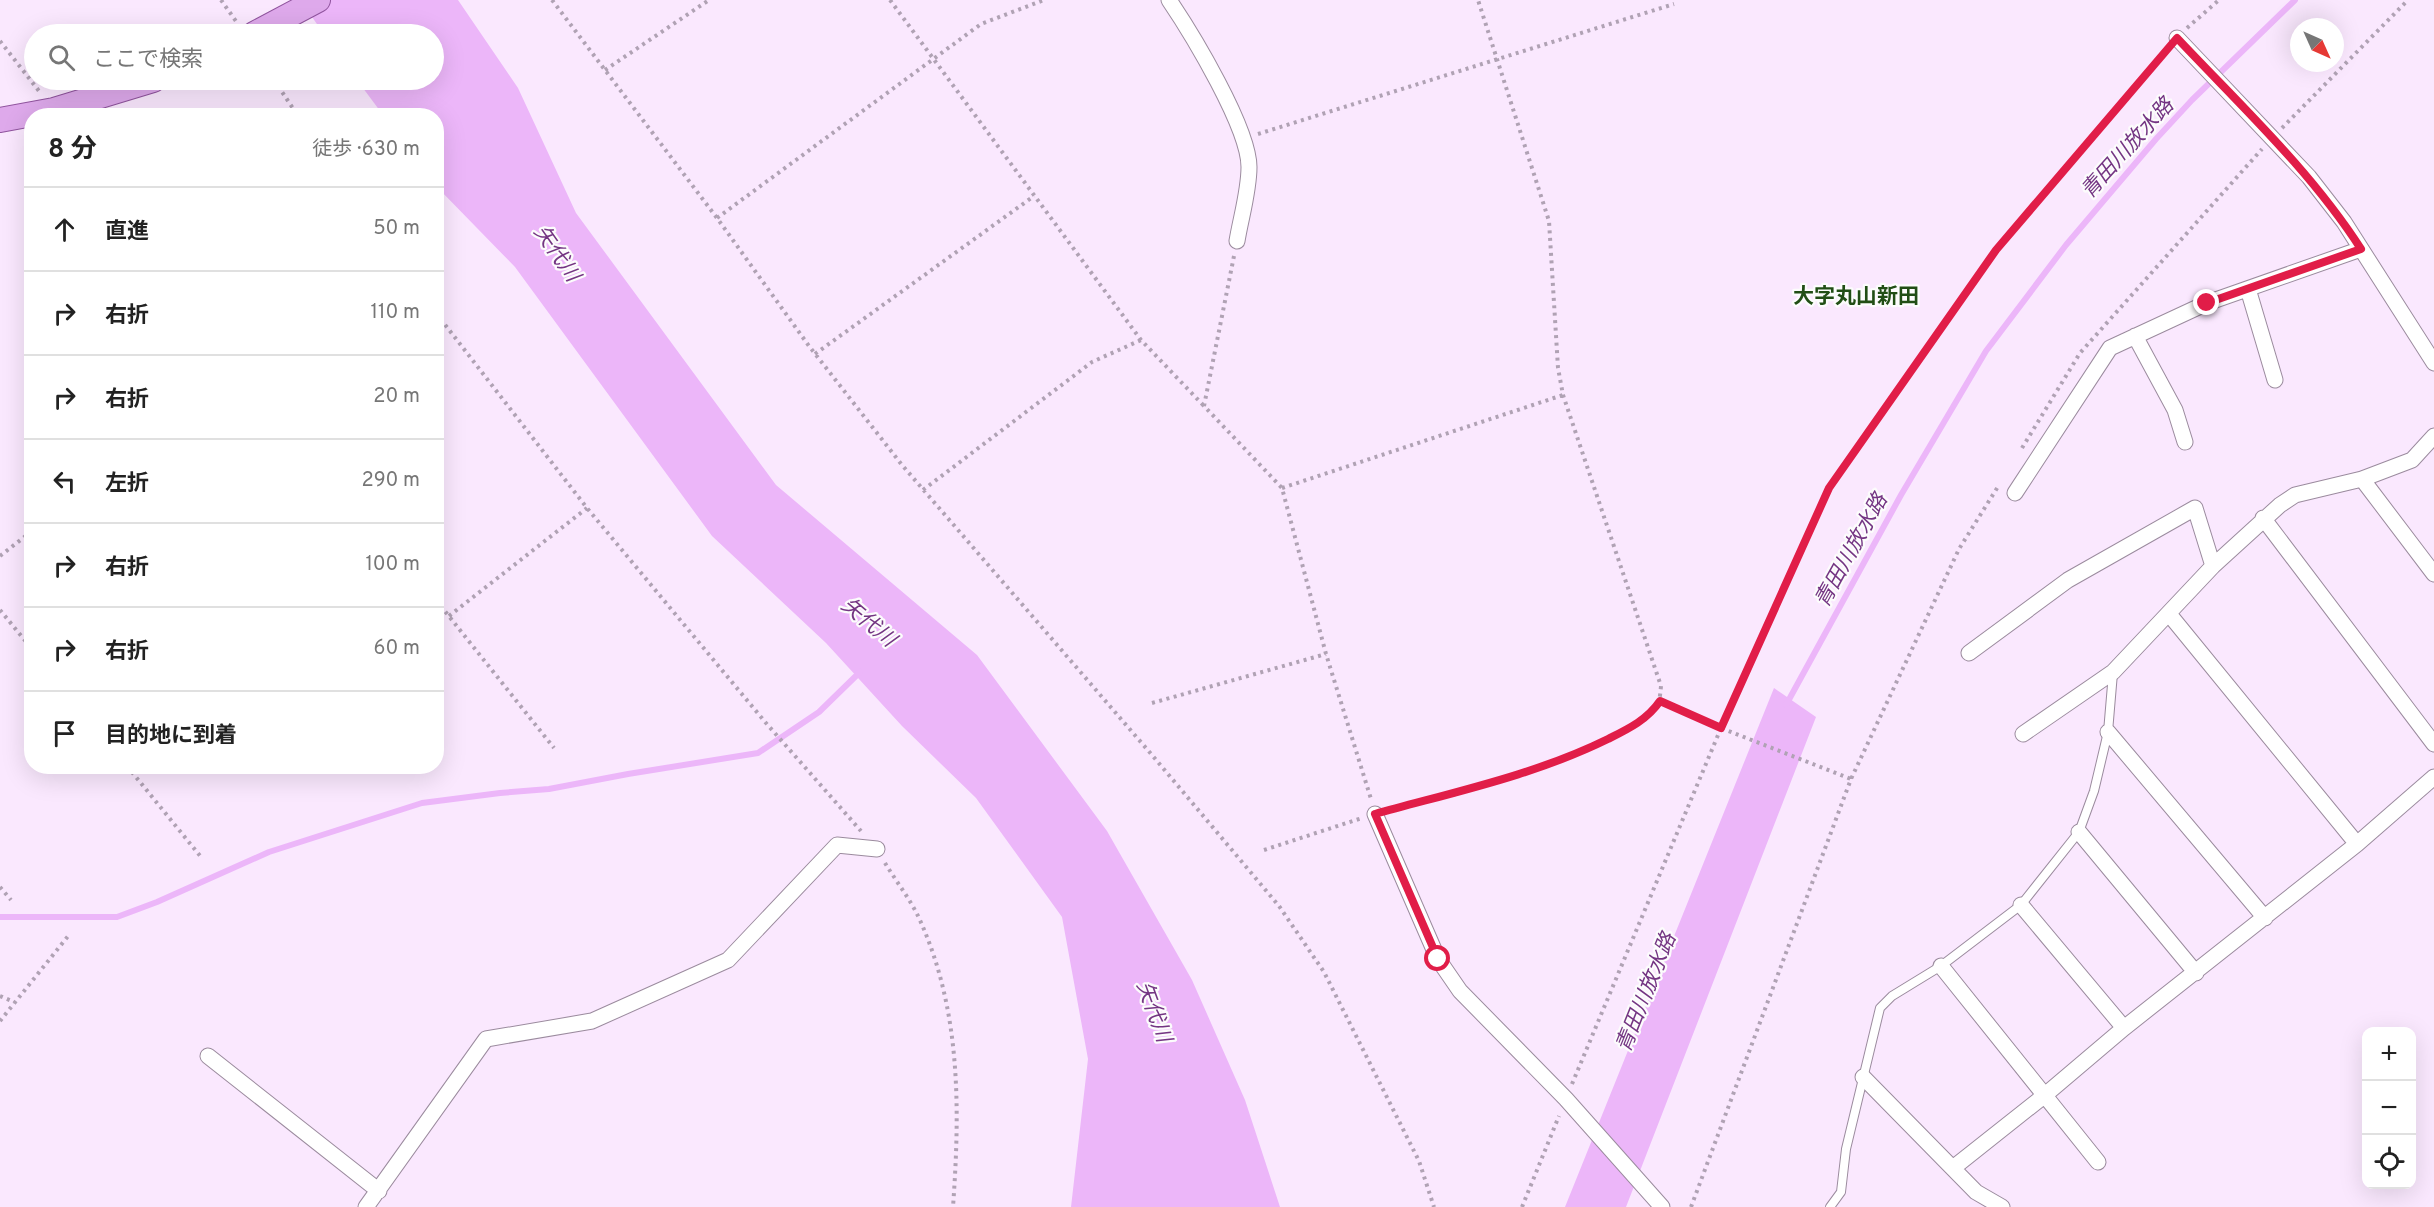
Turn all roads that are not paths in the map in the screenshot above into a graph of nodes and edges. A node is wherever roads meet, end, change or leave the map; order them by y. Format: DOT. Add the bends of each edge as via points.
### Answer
graph roads {
  1 [pos="318,0"];
  2 [pos="1169,0"];
  3 [pos="266,24"];
  4 [pos="2177,38"];
  5 [pos="120,90"];
  6 [pos="61,108"];
  7 [pos="24,116"];
  8 [pos="0,120"];
  9 [pos="1237,241"];
  10 [pos="2361,249"];
  11 [pos="2248,289"];
  12 [pos="2134,336"];
  13 [pos="2434,363"];
  14 [pos="2275,380"];
  15 [pos="2434,436"];
  16 [pos="2185,442"];
  17 [pos="2362,478"];
  18 [pos="2015,493"];
  19 [pos="2263,518"];
  20 [pos="2213,566"];
  21 [pos="2434,574"];
  22 [pos="2169,614"];
  23 [pos="1969,653"];
  24 [pos="2113,672"];
  25 [pos="2108,732"];
  26 [pos="2023,734"];
  27 [pos="2434,744"];
  28 [pos="2434,777"];
  29 [pos="1375,814"];
  30 [pos="2079,832"];
  31 [pos="2357,844"];
  32 [pos="877,849"];
  33 [pos="2021,905"];
  34 [pos="2265,918"];
  35 [pos="1941,966"];
  36 [pos="2196,973"];
  37 [pos="2124,1028"];
  38 [pos="208,1056"];
  39 [pos="1863,1077"];
  40 [pos="2045,1095"];
  41 [pos="2098,1162"];
  42 [pos="1953,1168"];
  43 [pos="380,1191"];
  44 [pos="366,1207"];
  45 [pos="1662,1207"];
  46 [pos="1830,1207"];
  47 [pos="2002,1207"];
  1 -- 3 [label="main road"];
  2 -- 9 [label="street" via="1233,113 1243,139 1249,166"];
  4 -- 10 [label="street" via="2309,177"];
  5 -- 6 [label="main road"];
  7 -- 8 [label="main road"];
  10 -- 11 [label="street"];
  10 -- 13 [label="street"];
  11 -- 12 [label="street"];
  11 -- 14 [label="street"];
  12 -- 16 [label="street" via="2175,410"];
  12 -- 18 [label="street" via="2110,348"];
  15 -- 17 [label="street" via="2412,459"];
  17 -- 19 [label="street" via="2295,495"];
  17 -- 21 [label="street"];
  19 -- 20 [label="street"];
  19 -- 27 [label="street"];
  20 -- 22 [label="street"];
  20 -- 23 [label="street" via="2195,508 2068,580"];
  22 -- 24 [label="street"];
  22 -- 31 [label="street"];
  24 -- 25 [label="lane"];
  24 -- 26 [label="street"];
  25 -- 30 [label="lane"];
  25 -- 34 [label="street"];
  28 -- 31 [label="street"];
  29 -- 45 [label="street" via="1438,959 1460,991 1566,1099"];
  30 -- 33 [label="lane"];
  30 -- 36 [label="street"];
  31 -- 34 [label="street"];
  32 -- 43 [label="street" via="837,845 728,960 592,1021 486,1039"];
  33 -- 35 [label="lane"];
  33 -- 37 [label="street"];
  34 -- 36 [label="street"];
  35 -- 39 [label="lane" via="1892,996 1880,1008"];
  35 -- 40 [label="street"];
  36 -- 37 [label="street"];
  37 -- 40 [label="street"];
  38 -- 43 [label="street"];
  39 -- 42 [label="street"];
  39 -- 46 [label="lane" via="1846,1149 1841,1192"];
  40 -- 41 [label="street"];
  40 -- 42 [label="street"];
  42 -- 47 [label="street" via="1976,1192"];
  43 -- 44 [label="street"];
}
